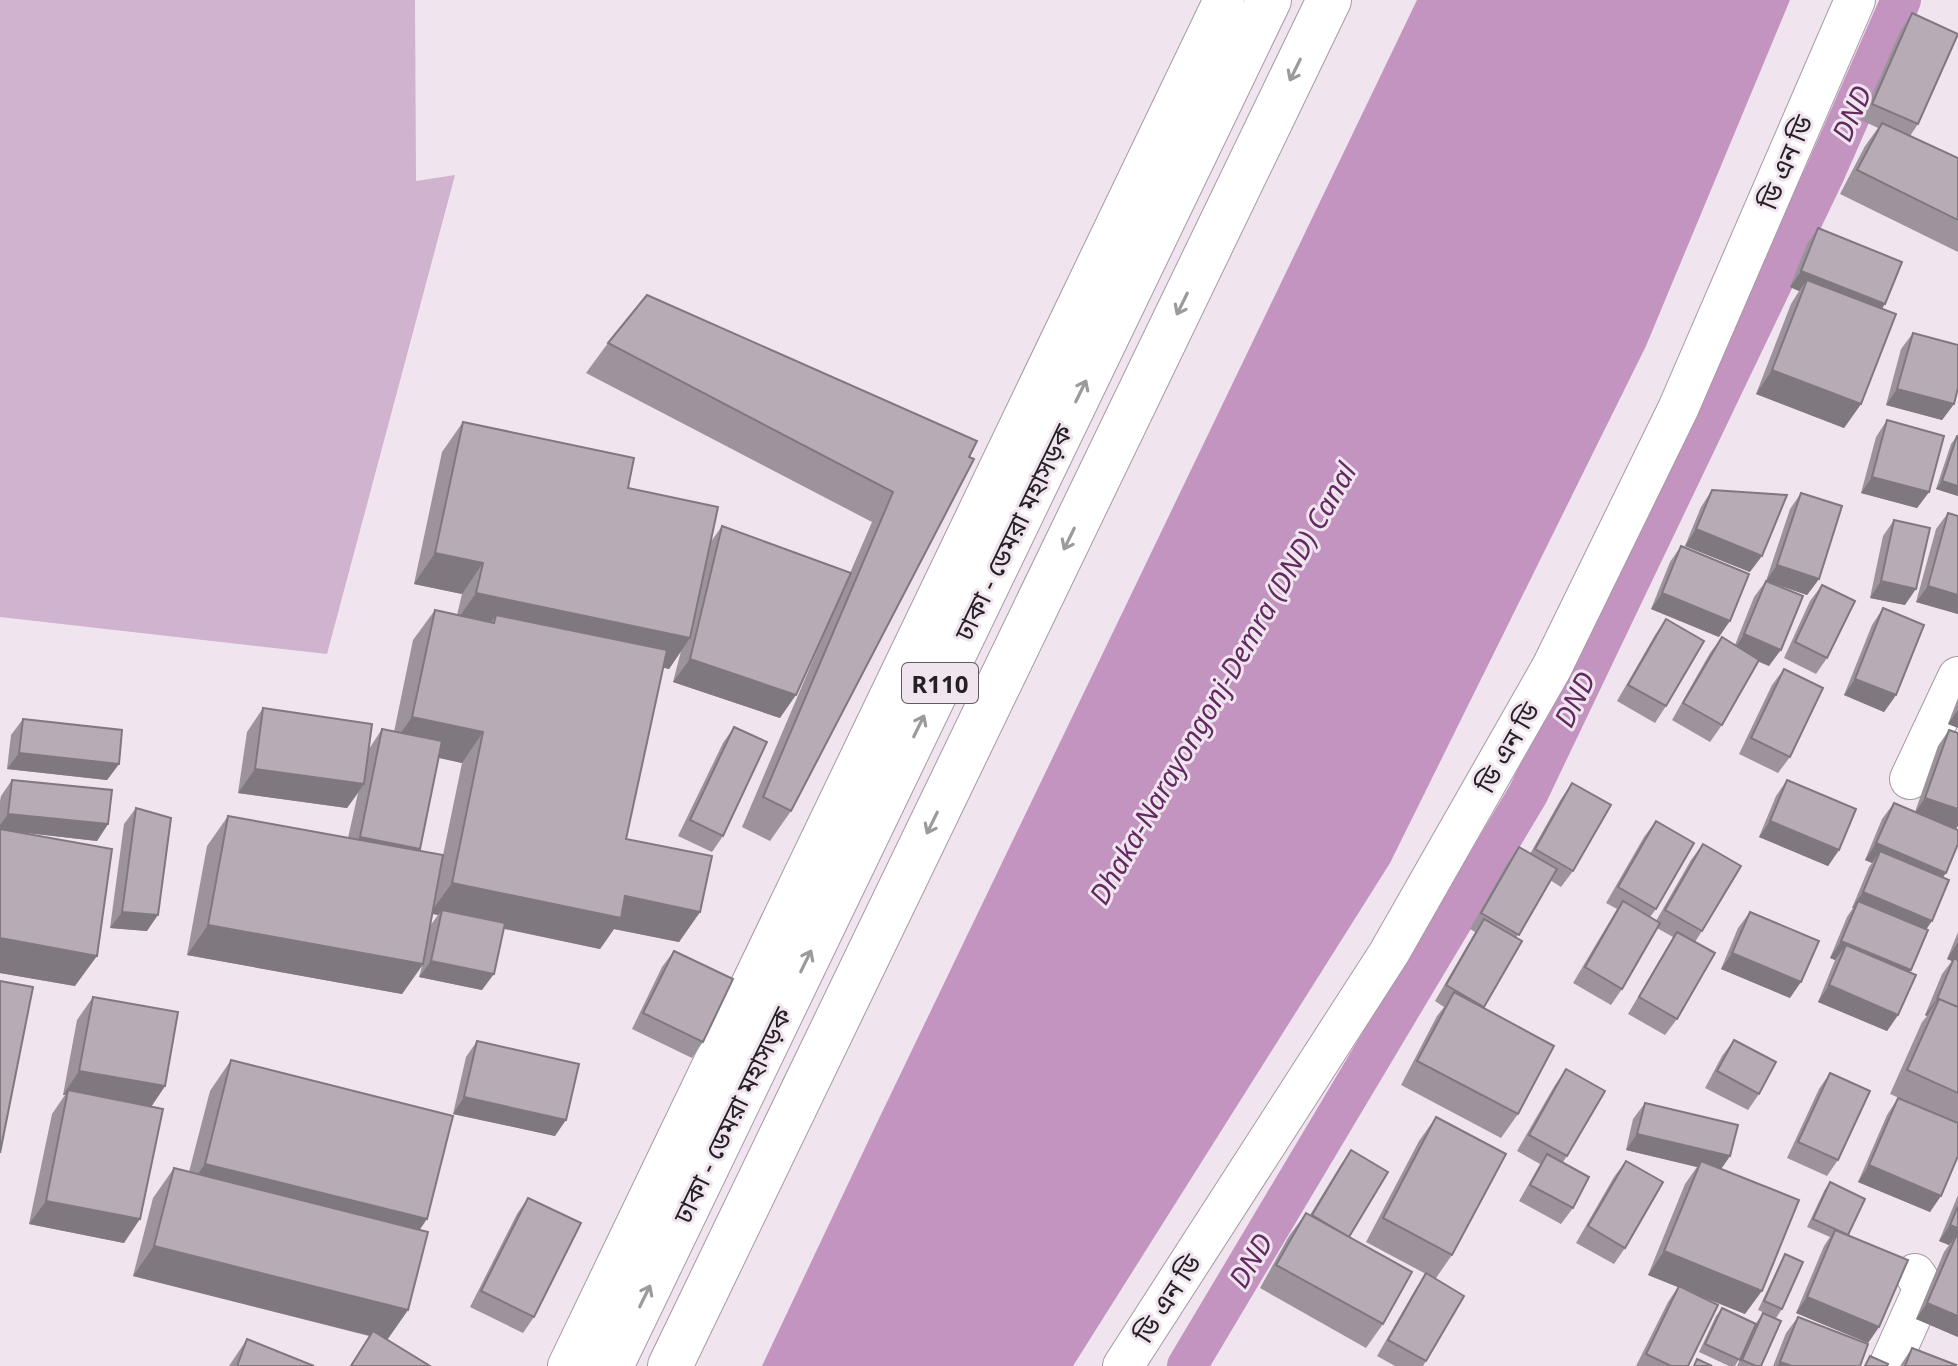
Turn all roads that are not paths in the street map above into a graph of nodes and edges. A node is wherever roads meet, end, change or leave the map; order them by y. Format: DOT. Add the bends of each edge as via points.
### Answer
graph roads {
  1 [pos="1224,0"];
  2 [pos="1269,0"];
  3 [pos="1329,0"];
  4 [pos="1855,0"];
  5 [pos="1958,677"];
  6 [pos="1910,779"];
  7 [pos="1932,1289"];
  8 [pos="568,1366"];
  9 [pos="611,1366"];
  10 [pos="670,1366"];
  11 [pos="1123,1366"];
  12 [pos="1889,1366"];
  1 -- 8 [label="street"];
  9 -- 2 [label="main road, ঢাকা - ডেমরা মহাসড়ক / R110, one-way"];
  3 -- 10 [label="main road, ঢাকা - ডেমরা মহাসড়ক / R110, one-way"];
  4 -- 11 [label="street, ডি এন ডি" via="1678,409 1552,667 1389,953"];
  5 -- 6 [label="street"];
  7 -- 12 [label="street"];
}
